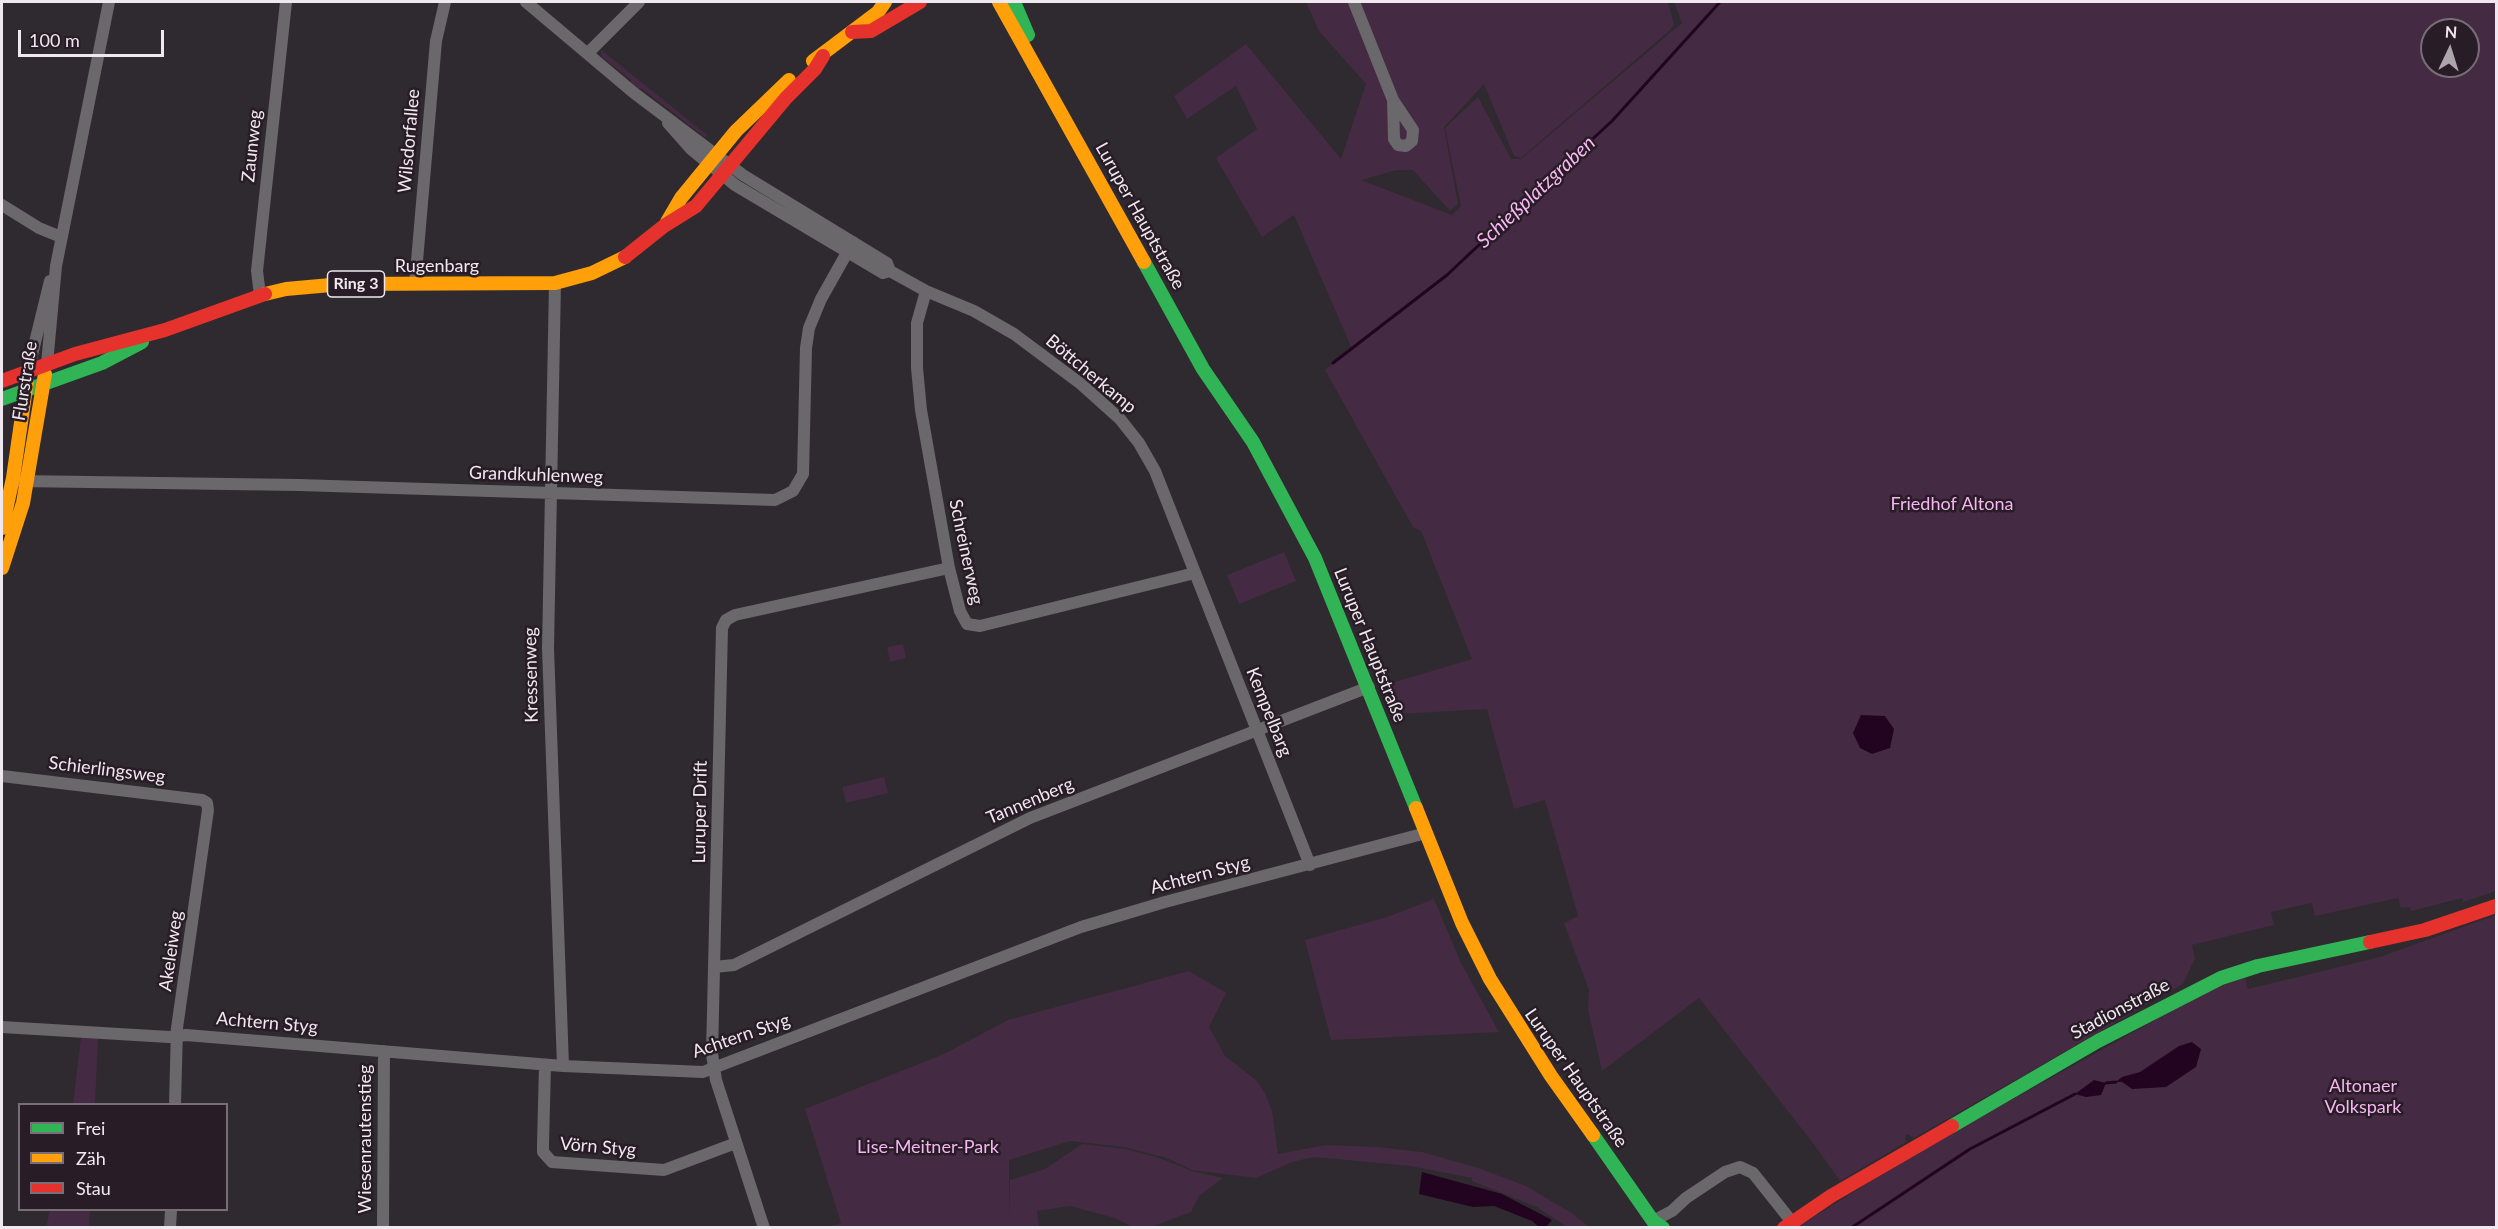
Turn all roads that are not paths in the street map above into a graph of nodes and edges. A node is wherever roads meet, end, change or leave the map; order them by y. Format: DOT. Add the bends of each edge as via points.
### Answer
graph roads {
  1 [pos="109,2"];
  2 [pos="286,2"];
  3 [pos="445,2"];
  4 [pos="526,2"];
  5 [pos="639,2"];
  6 [pos="902,2"];
  7 [pos="920,2"];
  8 [pos="999,2"];
  9 [pos="1014,2"];
  10 [pos="1354,2"];
  11 [pos="881,7"];
  12 [pos="852,32"];
  13 [pos="589,52"];
  14 [pos="823,56"];
  15 [pos="1045,84"];
  16 [pos="1393,100"];
  17 [pos="713,160"];
  18 [pos="726,170"];
  19 [pos="2,206"];
  20 [pos="664,226"];
  21 [pos="61,237"];
  22 [pos="850,248"];
  23 [pos="56,266"];
  24 [pos="555,283"];
  25 [pos="415,284"];
  26 [pos="926,291"];
  27 [pos="260,295"];
  28 [pos="165,330"];
  29 [pos="47,364"];
  30 [pos="28,371"];
  31 [pos="2,381"];
  32 [pos="44,384"];
  33 [pos="25,391"];
  34 [pos="2,399"];
  35 [pos="2,405"];
  36 [pos="21,419"];
  37 [pos="12,481"];
  38 [pos="27,482"];
  39 [pos="551,494"];
  40 [pos="2,528"];
  41 [pos="2,568"];
  42 [pos="949,568"];
  43 [pos="1195,573"];
  44 [pos="1369,687"];
  45 [pos="1258,730"];
  46 [pos="2,776"];
  47 [pos="207,803"];
  48 [pos="1426,833"];
  49 [pos="1310,865"];
  50 [pos="2496,906"];
  51 [pos="714,967"];
  52 [pos="2,1027"];
  53 [pos="177,1036"];
  54 [pos="384,1051"];
  55 [pos="545,1065"];
  56 [pos="562,1066"];
  57 [pos="714,1069"];
  58 [pos="175,1103"];
  59 [pos="736,1143"];
  60 [pos="171,1211"];
  61 [pos="1657,1225"];
  62 [pos="1788,1225"];
  63 [pos="170,1227"];
  64 [pos="383,1227"];
  65 [pos="764,1227"];
  1 -- 21 [label="street, Flurstraße"];
  2 -- 27 [label="street, Zaunweg" via="257,271"];
  3 -- 25 [label="street, Wilsdorfallee" via="436,41"];
  4 -- 13 [label="street, Böttcherkamp"];
  5 -- 13 [label="street"];
  6 -- 11 [label="main road, Rugenbarg / Ring 3"];
  7 -- 12 [label="main road" via="871,31"];
  8 -- 15 [label="main road, Luruper Hauptstraße"];
  9 -- 15 [label="main road, Luruper Hauptstraße"];
  10 -- 16 [label="street"];
  11 -- 12 [label="main road, Rugenbarg / Ring 3"];
  12 -- 14 [label="main road, Rugenbarg / Ring 3"];
  13 -- 17 [label="street, Böttcherkamp"];
  14 -- 17 [label="main road, Rugenbarg / Ring 3" via="782,86"];
  14 -- 18 [label="main road, Rugenbarg / Ring 3"];
  15 -- 44 [label="main road, Luruper Hauptstraße" via="1203,369 1266,465 1315,558"];
  17 -- 18 [label="street, Böttcherkamp"];
  17 -- 20 [label="main road, Rugenbarg / Ring 3" via="681,198"];
  18 -- 20 [label="main road, Rugenbarg / Ring 3" via="696,206"];
  18 -- 22 [label="street, Böttcherkamp"];
  19 -- 21 [label="street"];
  20 -- 24 [label="main road, Rugenbarg / Ring 3" via="647,244 621,260"];
  21 -- 23 [label="street, Flurstraße"];
  22 -- 26 [label="street, Böttcherkamp" via="887,263 890,271"];
  22 -- 39 [label="street, Grandkuhlenweg" via="809,328 804,464 793,491 766,501"];
  23 -- 29 [label="street, Flurstraße"];
  23 -- 30 [label="street, Flurstraße" via="43,303"];
  24 -- 25 [label="main road, Rugenbarg / Ring 3"];
  24 -- 39 [label="street, Kressenweg"];
  25 -- 27 [label="main road, Rugenbarg / Ring 3" via="313,286"];
  26 -- 42 [label="street, Schreinerweg" via="918,314 917,368 927,451"];
  26 -- 43 [label="street, Böttcherkamp" via="974,311 1014,334 1110,408 1147,456"];
  27 -- 28 [label="main road, Rugenbarg / Ring 3"];
  28 -- 29 [label="main road, Rugenbarg / Ring 3"];
  28 -- 32 [label="main road, Rugenbarg / Ring 3" via="102,363"];
  29 -- 30 [label="main road, Rugenbarg / Ring 3"];
  29 -- 32 [label="main road, Flurstraße"];
  30 -- 31 [label="main road, Rugenbarg / Ring 3"];
  30 -- 33 [label="main road, Flurstraße"];
  32 -- 33 [label="main road, Rugenbarg / Ring 3"];
  32 -- 38 [label="main road, Flurstraße"];
  33 -- 34 [label="main road, Rugenbarg / Ring 3"];
  33 -- 36 [label="main road, Flurstraße"];
  35 -- 36 [label="main road"];
  36 -- 37 [label="main road, Flurstraße"];
  37 -- 38 [label="street, Grandkuhlenweg"];
  37 -- 40 [label="main road, Flurstraße"];
  38 -- 39 [label="street, Grandkuhlenweg" via="298,485"];
  38 -- 41 [label="main road, Flurstraße"];
  39 -- 56 [label="street, Kressenweg" via="548,648"];
  42 -- 43 [label="street, Schreinerweg" via="963,619 973,626"];
  42 -- 51 [label="street, Luruper Drift" via="735,615 724,624"];
  43 -- 45 [label="street, Kempelbarg"];
  44 -- 45 [label="street, Tannenberg"];
  44 -- 48 [label="main road, Luruper Hauptstraße"];
  45 -- 49 [label="street, Kempelbarg"];
  45 -- 51 [label="street, Tannenberg" via="1030,818 734,965"];
  46 -- 47 [label="street, Schierlingsweg"];
  47 -- 53 [label="street, Akeleiweg"];
  48 -- 49 [label="street, Achtern Styg"];
  48 -- 61 [label="main road, Luruper Hauptstraße" via="1462,923 1509,1012"];
  49 -- 57 [label="street, Achtern Styg" via="1081,927"];
  50 -- 62 [label="main road, Stadionstraße" via="2425,930 2258,966 2221,978 2098,1041"];
  51 -- 57 [label="street, Luruper Drift"];
  52 -- 53 [label="street, Achtern Styg"];
  53 -- 54 [label="street, Achtern Styg"];
  53 -- 58 [label="street, Akeleiweg"];
  54 -- 55 [label="street, Achtern Styg"];
  54 -- 64 [label="street, Wiesenrautenstieg"];
  55 -- 56 [label="street, Achtern Styg"];
  55 -- 59 [label="street, Vörn Styg" via="543,1152 552,1162 664,1170"];
  56 -- 57 [label="street, Achtern Styg" via="695,1073"];
  57 -- 59 [label="street, Luruper Drift"];
  59 -- 65 [label="street, Luruper Drift"];
  60 -- 63 [label="street"];
  61 -- 62 [label="street, Stadionstraße" via="1686,1198 1725,1172 1740,1167 1753,1173"];
}
